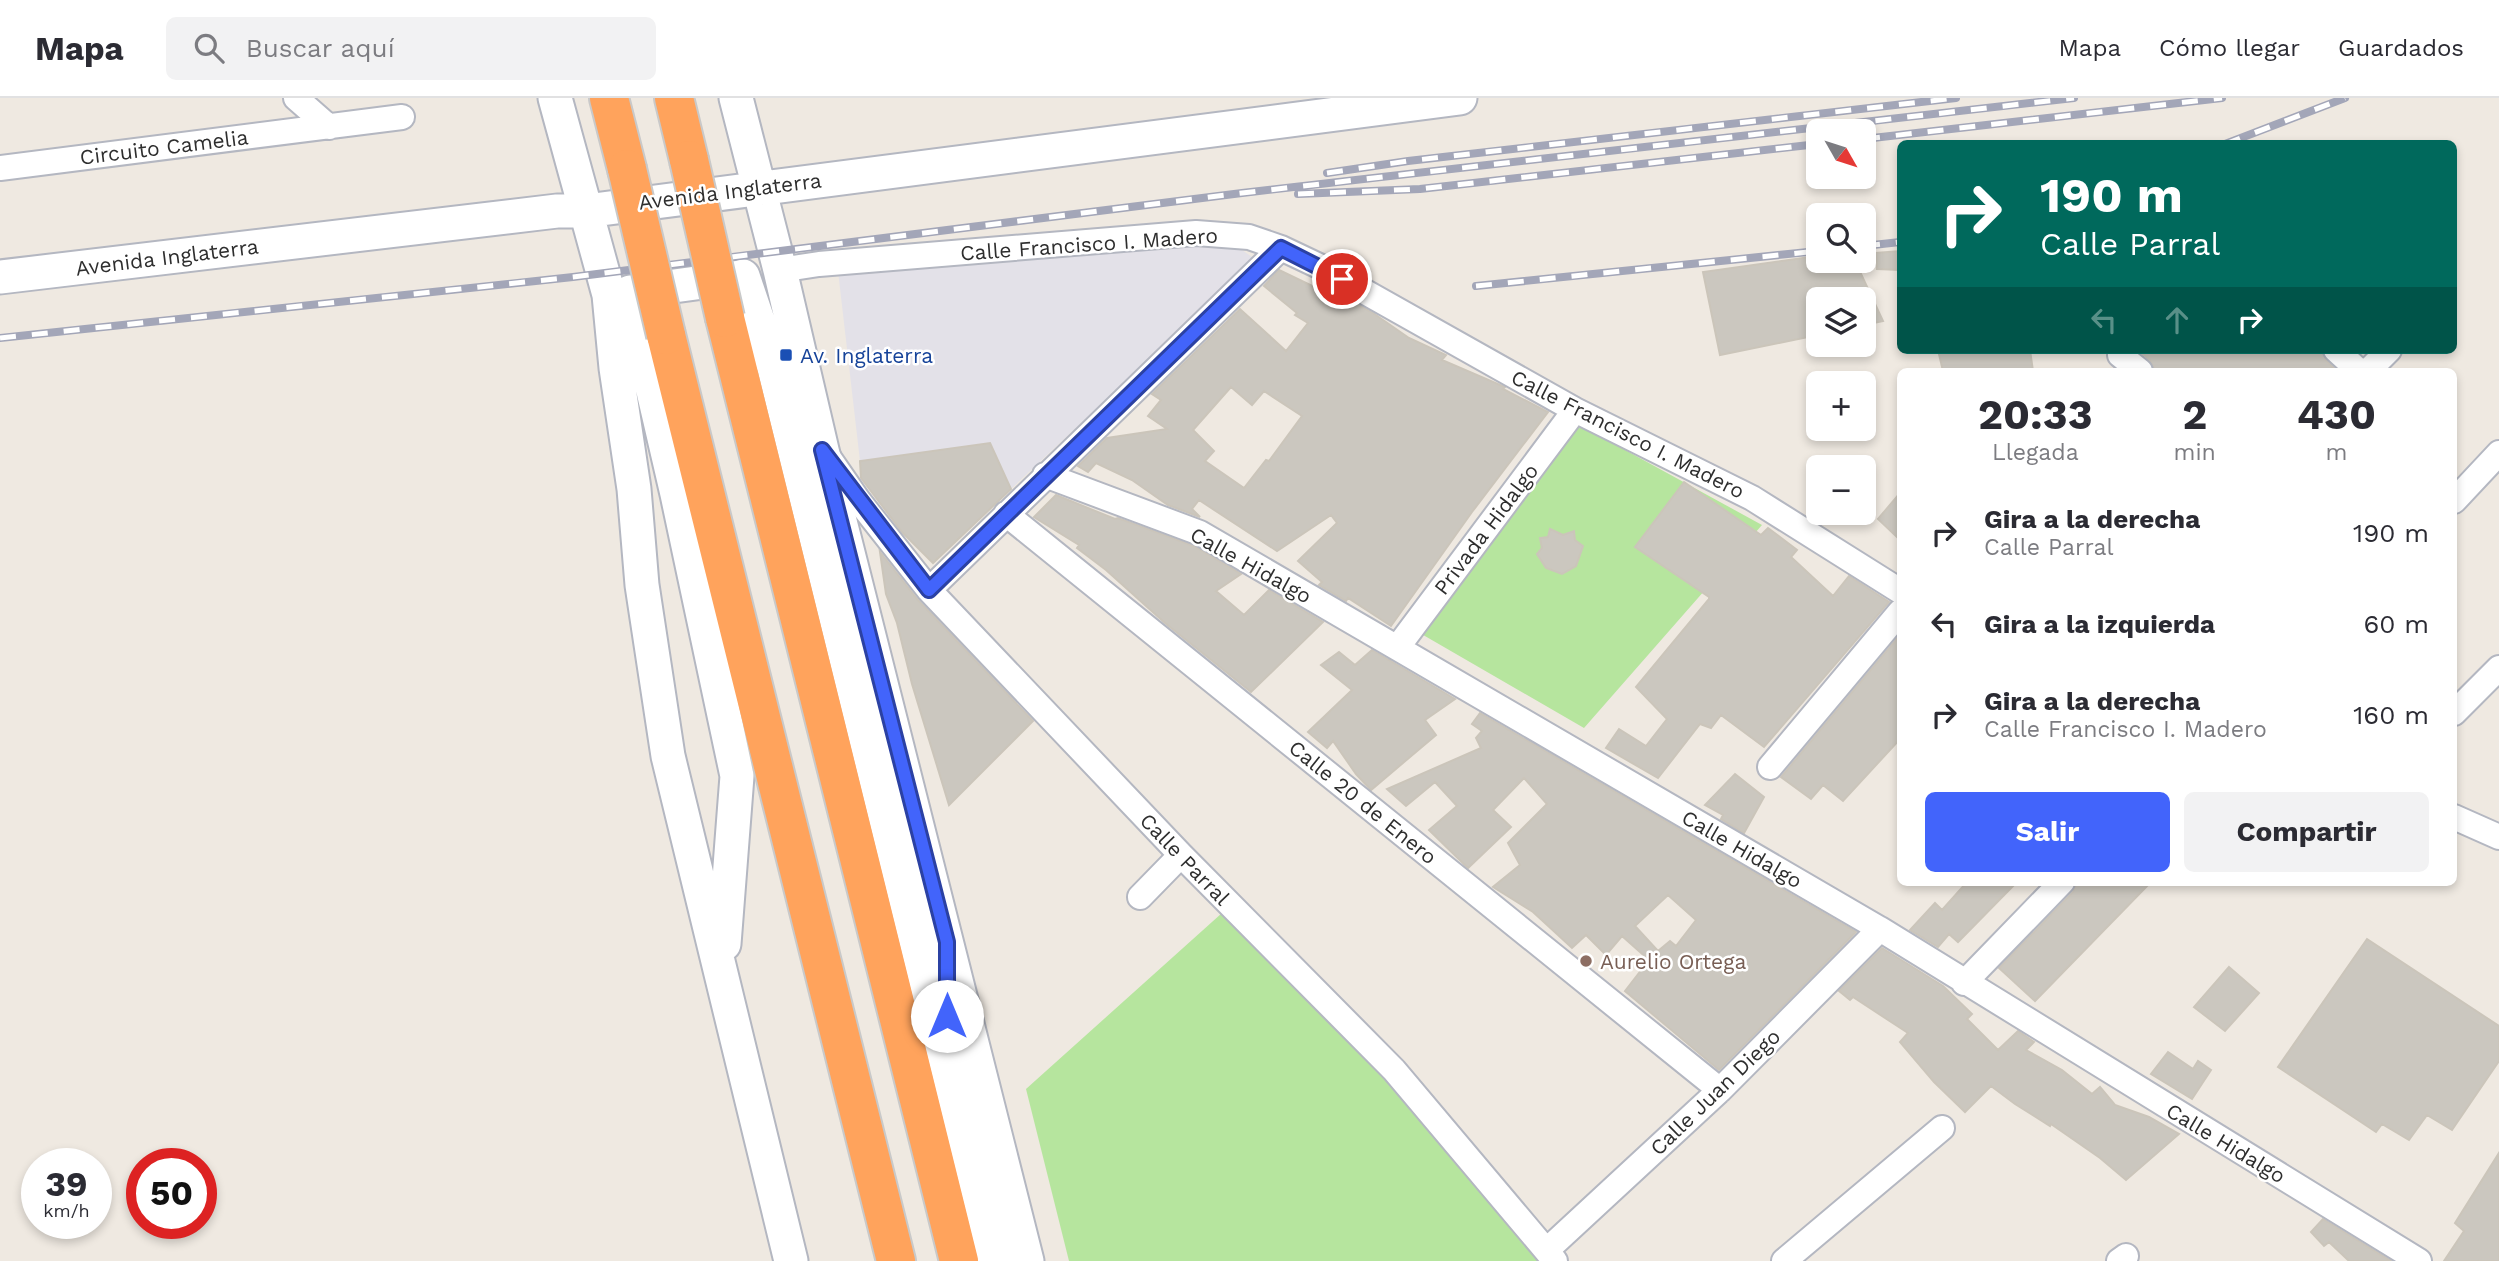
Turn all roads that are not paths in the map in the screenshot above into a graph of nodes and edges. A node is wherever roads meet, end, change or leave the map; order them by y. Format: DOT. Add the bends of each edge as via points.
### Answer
graph roads {
  1 [pos="296,98"];
  2 [pos="555,98"];
  3 [pos="609,98"];
  4 [pos="674,98"];
  5 [pos="736,98"];
  6 [pos="1460,98"];
  7 [pos="402,117"];
  8 [pos="329,127"];
  9 [pos="0,168"];
  10 [pos="758,187"];
  11 [pos="586,211"];
  12 [pos="1281,248"];
  13 [pos="780,270"];
  14 [pos="0,276"];
  15 [pos="743,276"];
  16 [pos="619,294"];
  17 [pos="2340,354"];
  18 [pos="2385,354"];
  19 [pos="2120,355"];
  20 [pos="2136,368"];
  21 [pos="2356,368"];
  22 [pos="2371,368"];
  23 [pos="1575,410"];
  24 [pos="822,450"];
  25 [pos="2499,453"];
  26 [pos="1045,475"];
  27 [pos="2457,498"];
  28 [pos="1006,514"];
  29 [pos="1897,589"];
  30 [pos="929,590"];
  31 [pos="1897,616"];
  32 [pos="1397,648"];
  33 [pos="2499,668"];
  34 [pos="2457,710"];
  35 [pos="1770,767"];
  36 [pos="2457,818"];
  37 [pos="2499,837"];
  38 [pos="1181,856"];
  39 [pos="2058,886"];
  40 [pos="1140,897"];
  41 [pos="1880,929"];
  42 [pos="947,942"];
  43 [pos="722,974"];
  44 [pos="1964,983"];
  45 [pos="947,1066"];
  46 [pos="1720,1090"];
  47 [pos="1942,1128"];
  48 [pos="1551,1256"];
  49 [pos="791,1261"];
  50 [pos="896,1261"];
  51 [pos="959,1261"];
  52 [pos="995,1261"];
  53 [pos="1027,1261"];
  54 [pos="1784,1261"];
  55 [pos="2419,1261"];
  1 -- 8 [label="street"];
  2 -- 11 [label="main road"];
  3 -- 50 [label="highway, bridge"];
  4 -- 51 [label="highway, bridge"];
  5 -- 10 [label="main road"];
  6 -- 10 [label="main road, Avenida Inglaterra"];
  7 -- 8 [label="street, Circuito Camelia"];
  8 -- 9 [label="street, Circuito Camelia"];
  10 -- 11 [label="main road, Avenida Inglaterra"];
  10 -- 13 [label="main road"];
  11 -- 14 [label="main road, Avenida Inglaterra"];
  11 -- 16 [label="main road"];
  12 -- 13 [label="street, Calle Francisco I. Madero" via="1249,237 1196,233"];
  12 -- 23 [label="street, Calle Francisco I. Madero"];
  12 -- 26 [label="street"];
  13 -- 15 [label="main road, Calle Francisco I. Madero"];
  13 -- 24 [label="main road"];
  15 -- 16 [label="main road, Calle Francisco I. Madero"];
  15 -- 45 [label="main road" via="774,368"];
  16 -- 43 [label="main road" via="656,685 668,756"];
  16 -- 43 [label="main road" via="677,494 737,776"];
  17 -- 21 [label="street"];
  18 -- 22 [label="street"];
  19 -- 20 [label="street"];
  23 -- 29 [label="street, Calle Francisco I. Madero" via="1752,498"];
  23 -- 32 [label="street, Privada Hidalgo"];
  24 -- 30 [label="street, Calle Parral"];
  24 -- 42 [label="main road"];
  25 -- 27 [label="street"];
  26 -- 28 [label="street"];
  26 -- 32 [label="street, Calle Hidalgo" via="1200,533"];
  28 -- 30 [label="street"];
  28 -- 46 [label="street, Calle 20 de Enero"];
  30 -- 38 [label="street, Calle Parral"];
  31 -- 35 [label="street"];
  32 -- 41 [label="street, Calle Hidalgo"];
  33 -- 34 [label="street"];
  36 -- 37 [label="street"];
  38 -- 40 [label="street"];
  38 -- 48 [label="street, Calle Parral" via="1394,1070"];
  39 -- 44 [label="street"];
  41 -- 44 [label="street, Calle Hidalgo"];
  41 -- 46 [label="street, Calle Juan Diego"];
  42 -- 45 [label="main road"];
  42 -- 53 [label="main road"];
  43 -- 49 [label="main road"];
  44 -- 55 [label="street, Calle Hidalgo"];
  45 -- 52 [label="main road"];
  46 -- 48 [label="street, Calle Juan Diego"];
  47 -- 54 [label="street"];
}
